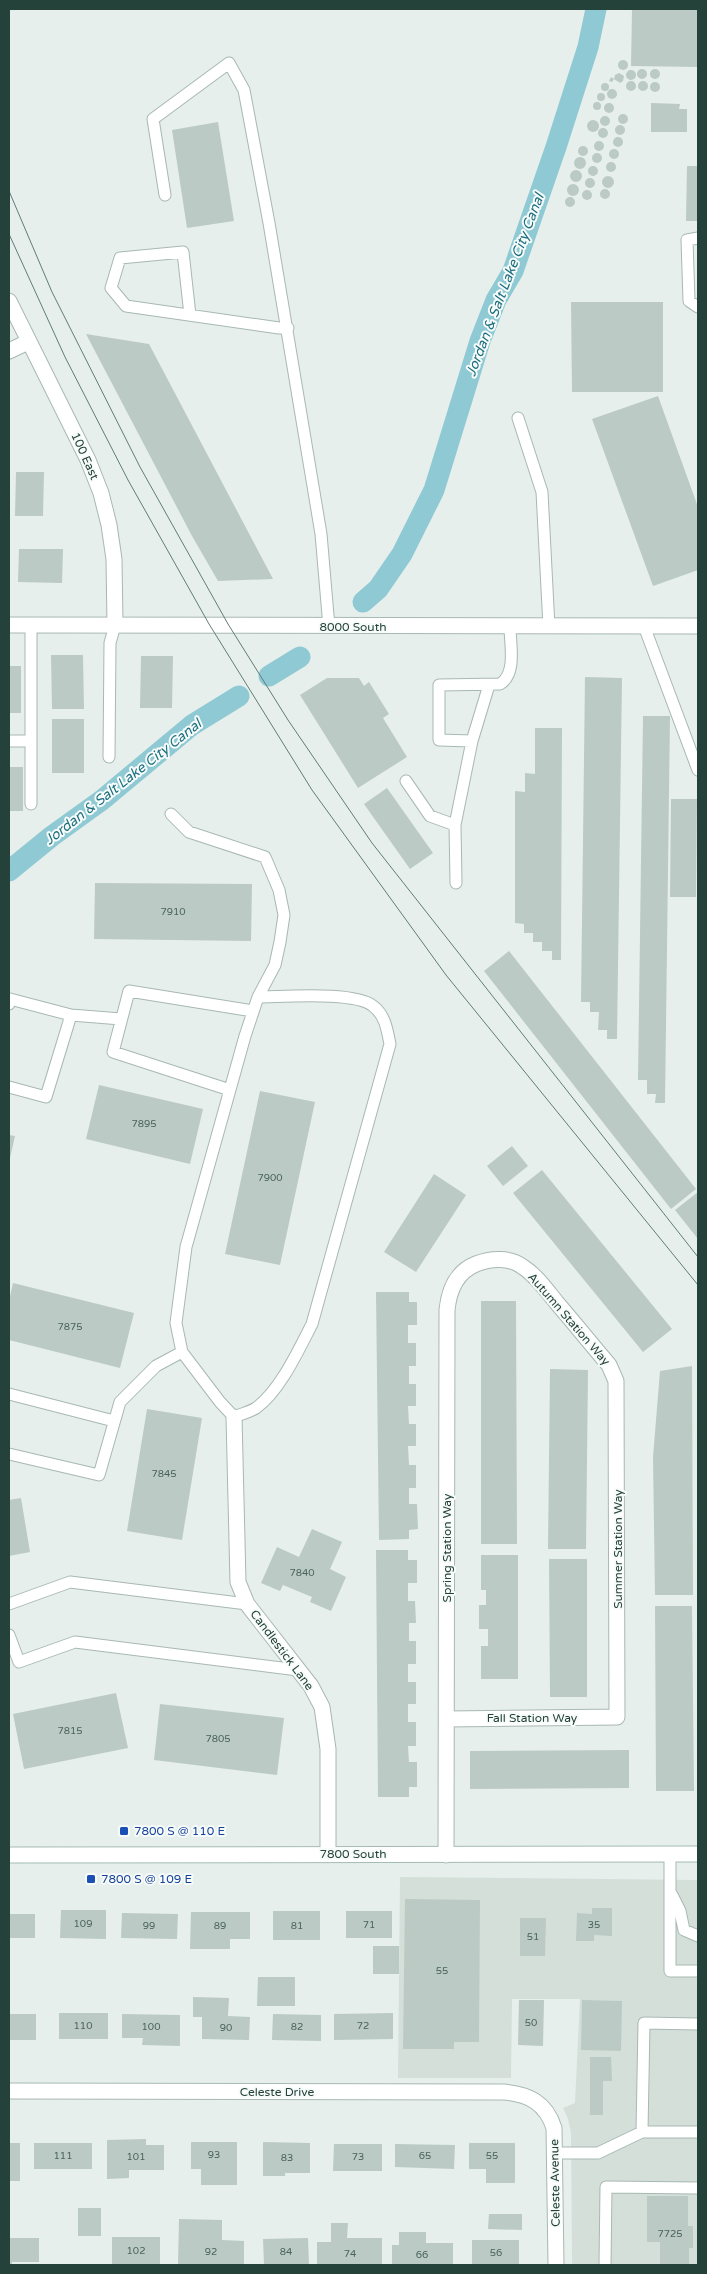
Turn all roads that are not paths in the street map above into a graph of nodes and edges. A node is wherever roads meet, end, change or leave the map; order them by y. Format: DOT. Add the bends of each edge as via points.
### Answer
graph roads {
  1 [pos="165,195"];
  2 [pos="698,238"];
  3 [pos="9,301"];
  4 [pos="694,304"];
  5 [pos="190,315"];
  6 [pos="288,328"];
  7 [pos="28,342"];
  8 [pos="9,351"];
  9 [pos="518,418"];
  10 [pos="30,624"];
  11 [pos="115,624"];
  12 [pos="9,625"];
  13 [pos="644,626"];
  14 [pos="698,626"];
  15 [pos="329,627"];
  16 [pos="510,627"];
  17 [pos="549,627"];
  18 [pos="489,685"];
  19 [pos="9,741"];
  20 [pos="30,741"];
  21 [pos="472,741"];
  22 [pos="109,757"];
  23 [pos="698,770"];
  24 [pos="406,781"];
  25 [pos="31,804"];
  26 [pos="171,814"];
  27 [pos="455,824"];
  28 [pos="456,883"];
  29 [pos="258,997"];
  30 [pos="9,1004"];
  31 [pos="252,1011"];
  32 [pos="71,1015"];
  33 [pos="121,1019"];
  34 [pos="9,1087"];
  35 [pos="230,1090"];
  36 [pos="485,1260"];
  37 [pos="182,1352"];
  38 [pos="616,1381"];
  39 [pos="9,1394"];
  40 [pos="234,1417"];
  41 [pos="114,1421"];
  42 [pos="9,1454"];
  43 [pos="9,1604"];
  44 [pos="247,1604"];
  45 [pos="9,1635"];
  46 [pos="298,1670"];
  47 [pos="617,1718"];
  48 [pos="446,1719"];
  49 [pos="328,1854"];
  50 [pos="670,1854"];
  51 [pos="698,1854"];
  52 [pos="9,1855"];
  53 [pos="446,1855"];
  54 [pos="670,1892"];
  55 [pos="698,1936"];
  56 [pos="698,1971"];
  57 [pos="698,2024"];
  58 [pos="9,2091"];
  59 [pos="541,2105"];
  60 [pos="642,2132"];
  61 [pos="698,2132"];
  62 [pos="555,2153"];
  63 [pos="698,2188"];
  64 [pos="556,2265"];
  65 [pos="605,2265"];
  1 -- 6 [label="lane" via="153,119 229,63 244,90"];
  2 -- 4 [label="lane" via="687,240"];
  3 -- 7 [label="street, 100 East"];
  5 -- 5 [label="lane" via="126,306 111,288 120,258 183,252"];
  5 -- 6 [label="lane"];
  6 -- 15 [label="lane" via="321,534"];
  7 -- 8 [label="street"];
  7 -- 11 [label="street, 100 East" via="88,460 101,493 114,559"];
  9 -- 17 [label="lane" via="542,492"];
  10 -- 11 [label="street, 8000 South"];
  10 -- 12 [label="street, 8000 South"];
  10 -- 20 [label="lane"];
  11 -- 15 [label="street, 8000 South"];
  11 -- 22 [label="lane" via="110,643"];
  13 -- 14 [label="street, 8000 South"];
  13 -- 17 [label="street, 8000 South"];
  13 -- 23 [label="lane"];
  15 -- 16 [label="street, 8000 South"];
  16 -- 17 [label="street, 8000 South"];
  16 -- 18 [label="lane" via="510,670 506,680"];
  18 -- 21 [label="lane"];
  18 -- 21 [label="lane" via="439,685 439,740"];
  19 -- 20 [label="lane"];
  20 -- 25 [label="lane"];
  21 -- 27 [label="lane"];
  24 -- 27 [label="lane" via="430,816"];
  26 -- 29 [label="lane" via="189,832 265,857 279,890 284,915 275,965"];
  27 -- 28 [label="lane"];
  29 -- 31 [label="lane"];
  29 -- 40 [label="lane" via="354,998 373,1005 386,1022 390,1044 312,1324 269,1394 256,1408"];
  30 -- 32 [label="lane" via="10,999"];
  31 -- 33 [label="lane" via="129,991"];
  31 -- 35 [label="lane"];
  32 -- 33 [label="lane"];
  32 -- 34 [label="lane" via="46,1097"];
  33 -- 35 [label="lane" via="113,1052"];
  35 -- 37 [label="lane" via="186,1247 176,1323"];
  36 -- 38 [label="street, Autumn Station Way" via="514,1262 538,1280 609,1365"];
  36 -- 48 [label="street, Spring Station Way" via="470,1266 457,1278 446,1310"];
  37 -- 40 [label="lane"];
  37 -- 41 [label="lane" via="156,1366 120,1402"];
  38 -- 47 [label="street, Summer Station Way"];
  39 -- 41 [label="lane"];
  40 -- 44 [label="street, Candlestick Lane" via="236,1563 238,1582"];
  41 -- 42 [label="lane" via="99,1476"];
  43 -- 44 [label="lane" via="70,1582"];
  44 -- 46 [label="street, Candlestick Lane"];
  45 -- 46 [label="lane" via="19,1662 75,1642"];
  46 -- 49 [label="street, Candlestick Lane" via="312,1686 322,1707 328,1748"];
  47 -- 48 [label="street, Fall Station Way"];
  48 -- 53 [label="street, Spring Station Way"];
  49 -- 52 [label="street, 7800 South"];
  49 -- 53 [label="street, 7800 South"];
  50 -- 51 [label="street, 7800 South"];
  50 -- 53 [label="street, 7800 South"];
  50 -- 54 [label="lane"];
  54 -- 55 [label="lane" via="680,1911 684,1930"];
  54 -- 56 [label="lane" via="670,1971"];
  57 -- 60 [label="lane" via="644,2023"];
  58 -- 59 [label="street, Celeste Drive" via="503,2092 531,2097"];
  59 -- 62 [label="street, Celeste Avenue" via="554,2128"];
  60 -- 61 [label="lane"];
  60 -- 62 [label="lane" via="598,2153"];
  62 -- 64 [label="street, Celeste Avenue"];
  63 -- 65 [label="lane" via="606,2187"];
}
